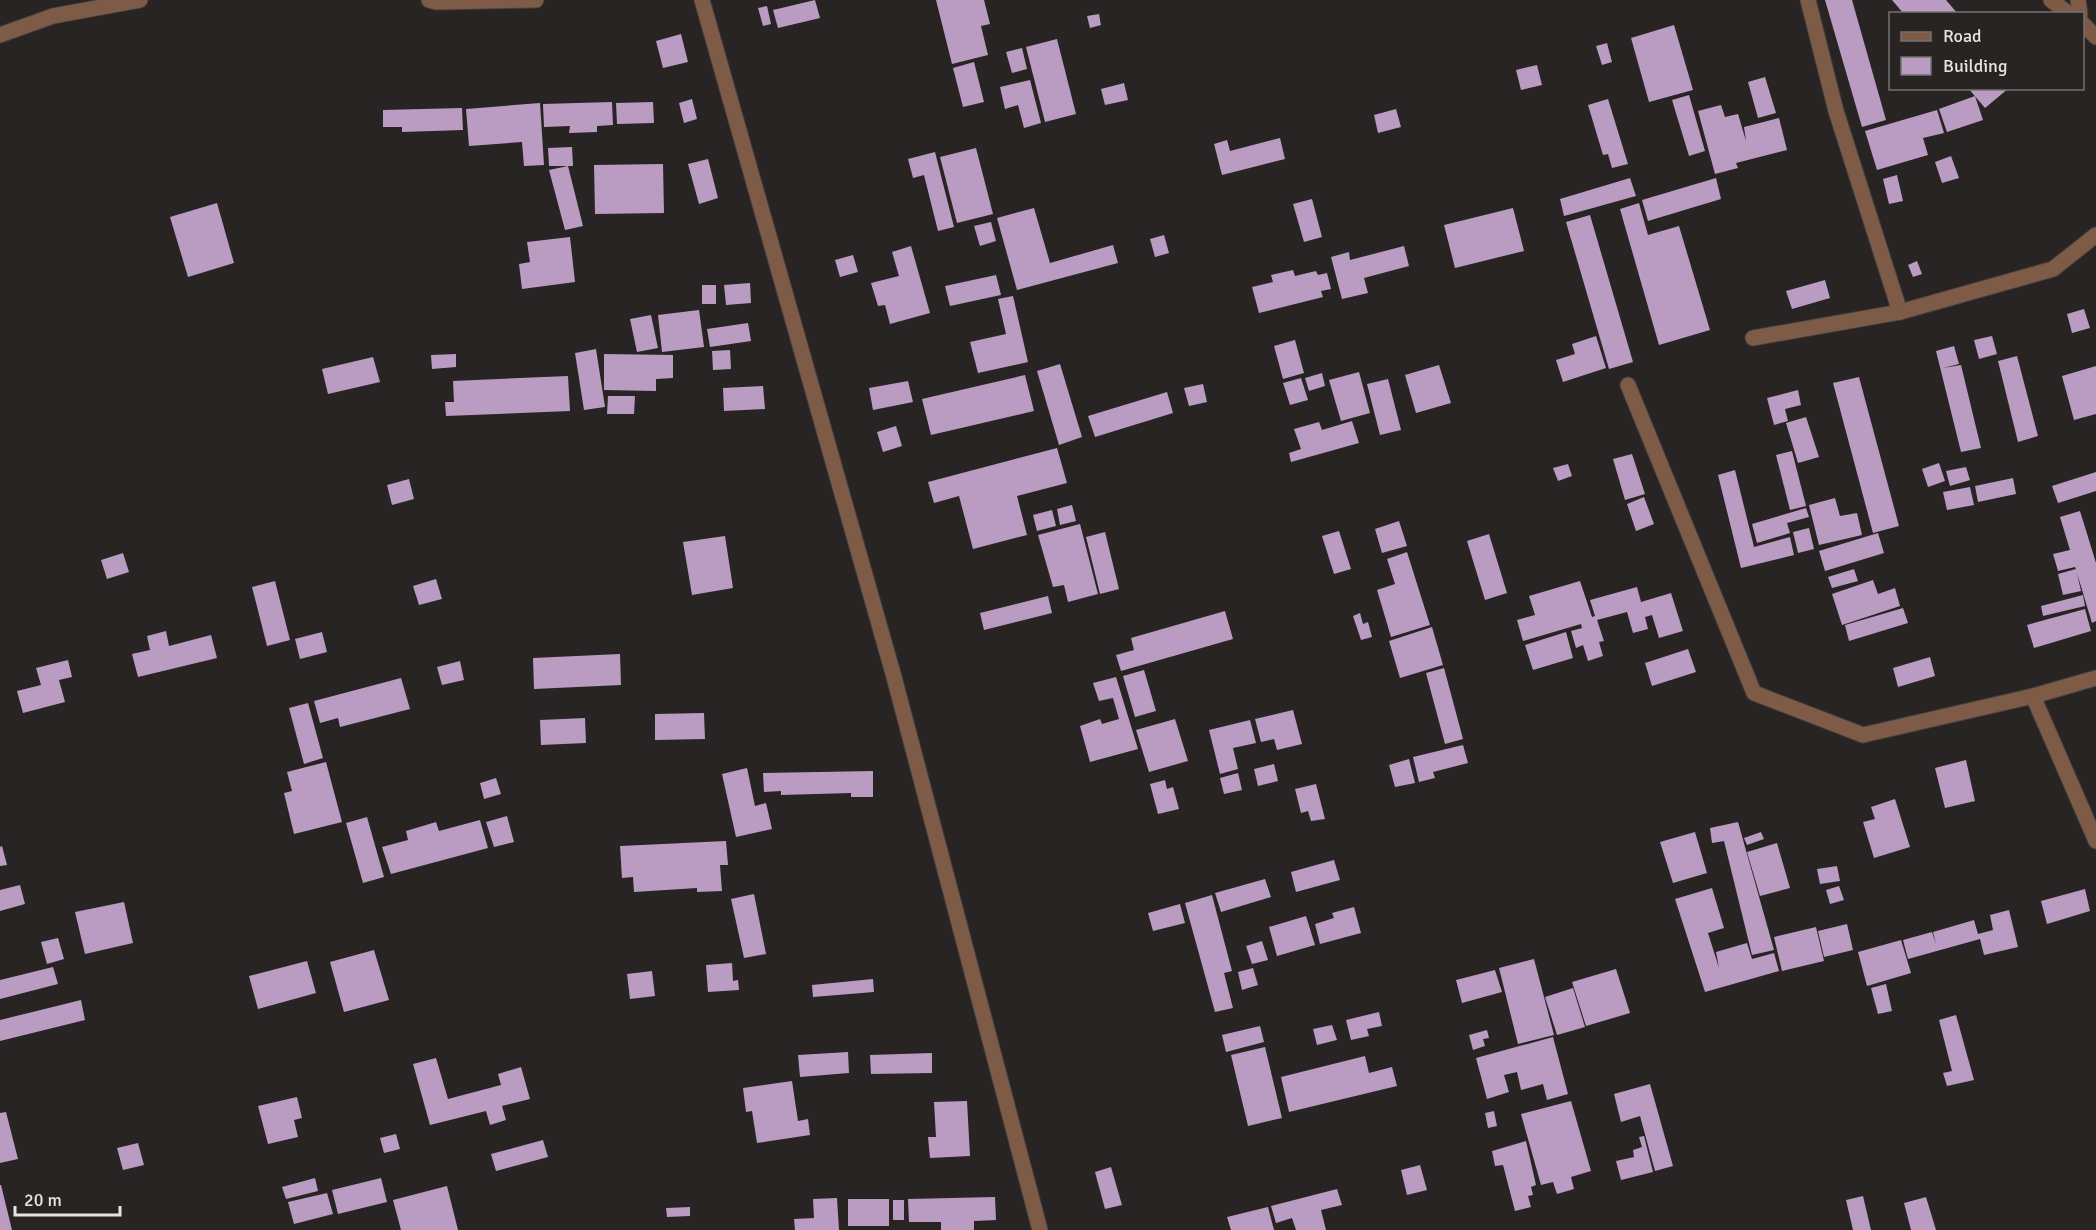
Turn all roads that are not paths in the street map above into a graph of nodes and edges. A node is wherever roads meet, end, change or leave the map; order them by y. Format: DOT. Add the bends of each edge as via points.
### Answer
graph roads {
  1 [pos="140,0"];
  2 [pos="429,0"];
  3 [pos="536,0"];
  4 [pos="702,0"];
  5 [pos="1808,0"];
  6 [pos="2051,0"];
  7 [pos="2066,12"];
  8 [pos="2084,25"];
  9 [pos="0,35"];
  10 [pos="2096,37"];
  11 [pos="2096,235"];
  12 [pos="1900,312"];
  13 [pos="1753,338"];
  14 [pos="1628,385"];
  15 [pos="2096,678"];
  16 [pos="2033,696"];
  17 [pos="2096,841"];
  18 [pos="1040,1230"];
  1 -- 9 [label="street" via="53,16"];
  2 -- 3 [label="street"];
  4 -- 18 [label="street" via="894,677"];
  5 -- 12 [label="street" via="1836,111"];
  6 -- 7 [label="street"];
  8 -- 10 [label="street"];
  11 -- 12 [label="street" via="2054,268"];
  12 -- 13 [label="street"];
  14 -- 16 [label="street" via="1754,693 1863,735"];
  15 -- 16 [label="street"];
  16 -- 17 [label="street"];
}
